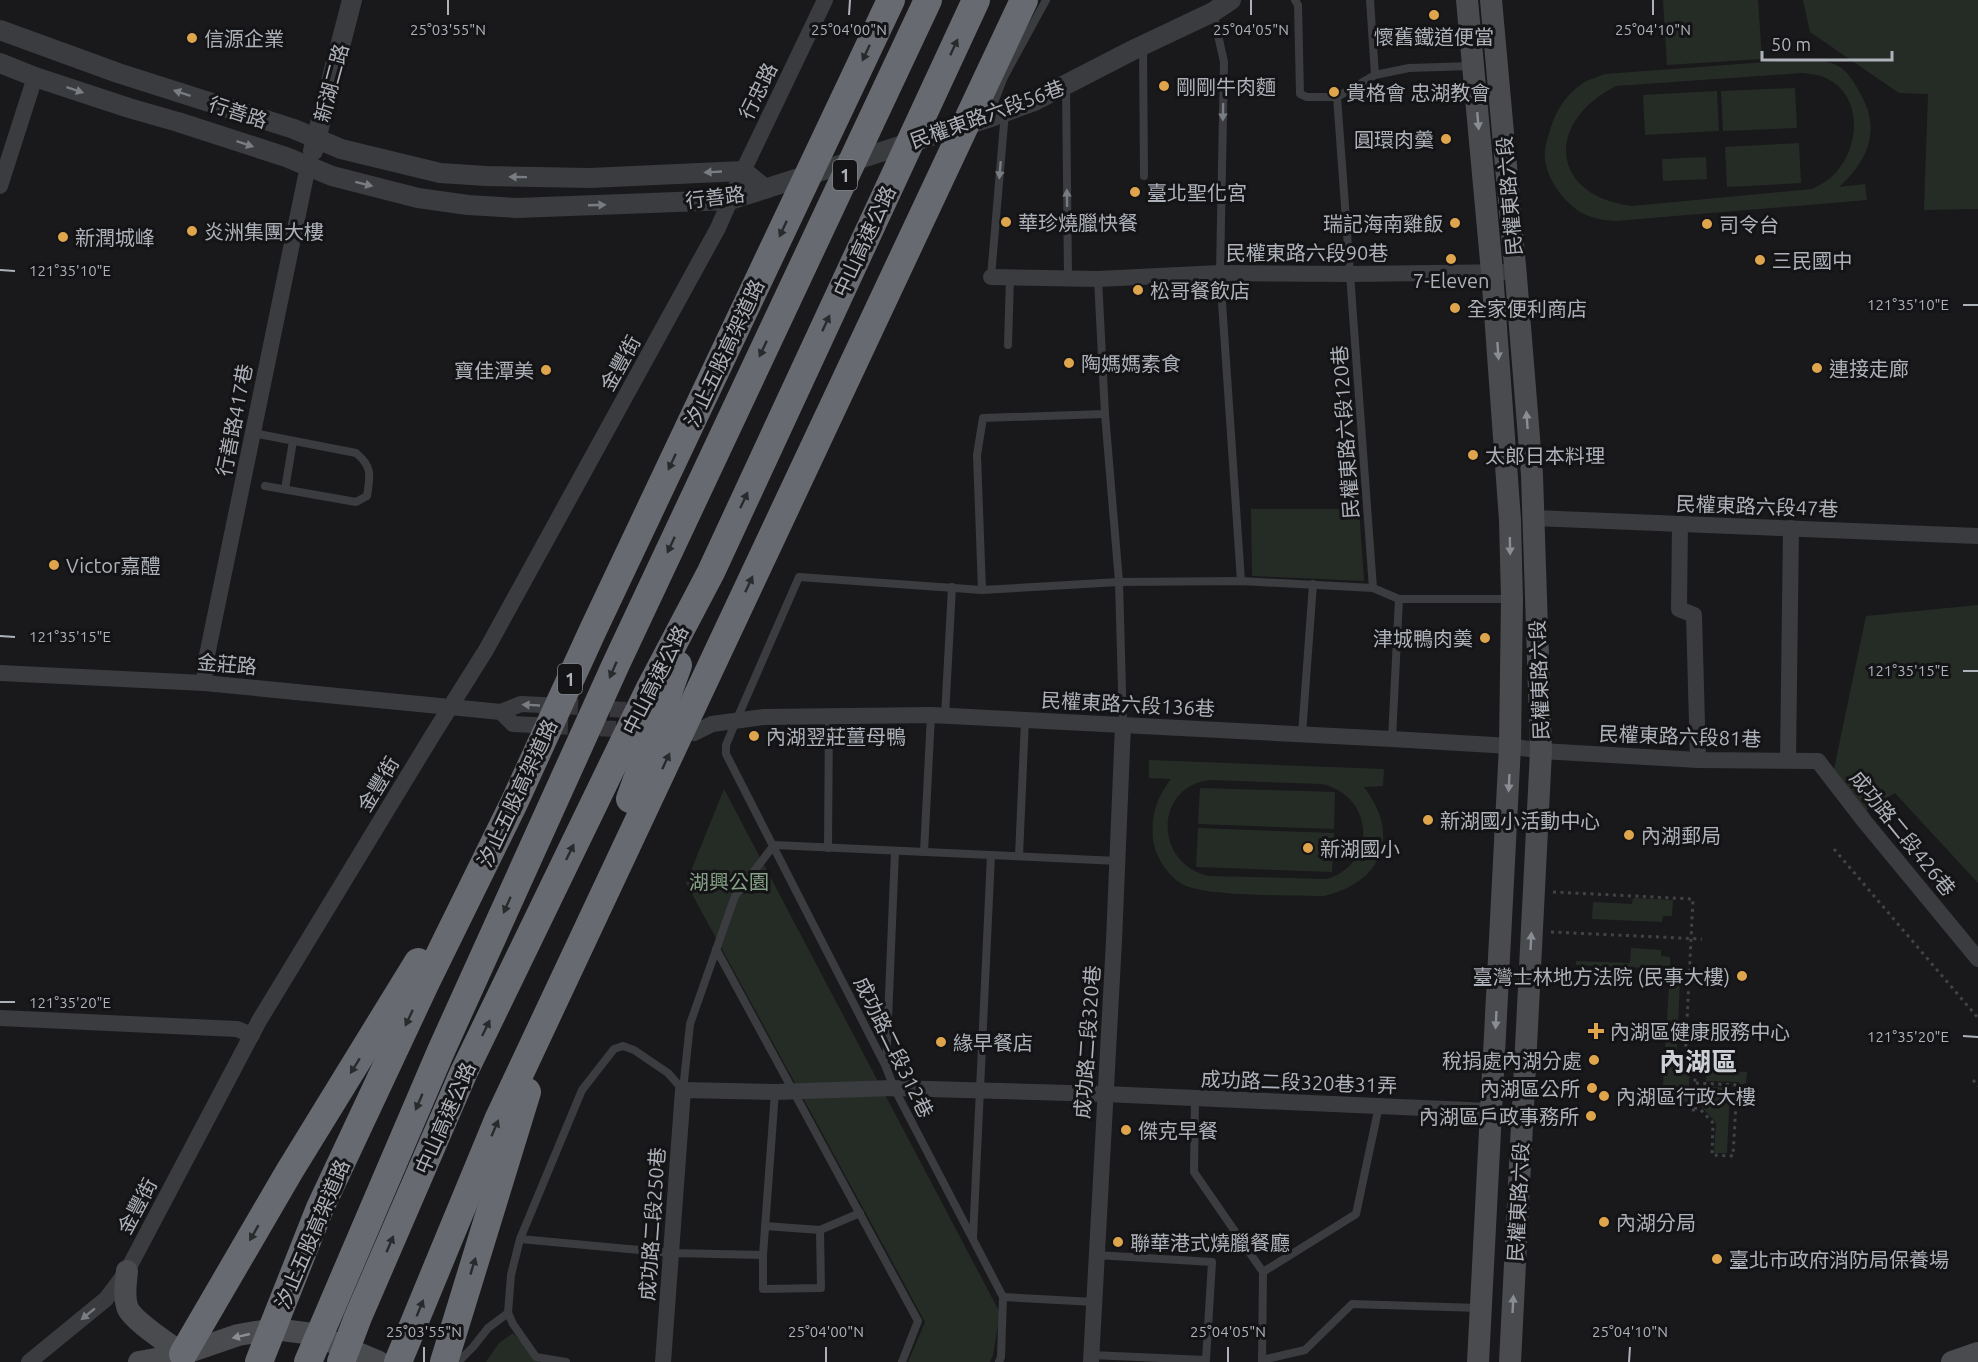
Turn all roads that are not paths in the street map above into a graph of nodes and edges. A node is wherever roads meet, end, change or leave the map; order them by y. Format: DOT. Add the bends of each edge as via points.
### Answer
graph roads {
  1 [pos="352,0"];
  2 [pos="825,0"];
  3 [pos="891,0"];
  4 [pos="928,0"];
  5 [pos="976,0"];
  6 [pos="1024,0"];
  7 [pos="1046,0"];
  8 [pos="1231,0"];
  9 [pos="1295,0"];
  10 [pos="1370,0"];
  11 [pos="1467,0"];
  12 [pos="1491,0"];
  13 [pos="1213,12"];
  14 [pos="0,30"];
  15 [pos="1143,45"];
  16 [pos="0,63"];
  17 [pos="1473,66"];
  18 [pos="1375,75"];
  19 [pos="35,77"];
  20 [pos="1066,86"];
  21 [pos="1337,97"];
  22 [pos="997,115"];
  23 [pos="316,139"];
  24 [pos="308,166"];
  25 [pos="743,171"];
  26 [pos="1144,176"];
  27 [pos="0,186"];
  28 [pos="765,189"];
  29 [pos="730,200"];
  30 [pos="1492,272"];
  31 [pos="1516,272"];
  32 [pos="1220,273"];
  33 [pos="1350,274"];
  34 [pos="991,277"];
  35 [pos="1010,278"];
  36 [pos="1068,278"];
  37 [pos="1098,279"];
  38 [pos="1008,345"];
  39 [pos="1106,414"];
  40 [pos="253,433"];
  41 [pos="293,441"];
  42 [pos="265,486"];
  43 [pos="285,489"];
  44 [pos="1534,518"];
  45 [pos="1680,524"];
  46 [pos="1791,528"];
  47 [pos="1978,536"];
  48 [pos="711,572"];
  49 [pos="655,578"];
  50 [pos="1241,581"];
  51 [pos="1119,582"];
  52 [pos="1313,584"];
  53 [pos="952,587"];
  54 [pos="1373,588"];
  55 [pos="982,590"];
  56 [pos="1399,599"];
  57 [pos="1512,599"];
  58 [pos="0,673"];
  59 [pos="204,682"];
  60 [pos="562,706"];
  61 [pos="450,708"];
  62 [pos="501,712"];
  63 [pos="669,713"];
  64 [pos="829,716"];
  65 [pos="938,716"];
  66 [pos="1025,720"];
  67 [pos="736,721"];
  68 [pos="712,724"];
  69 [pos="1124,725"];
  70 [pos="552,726"];
  71 [pos="660,732"];
  72 [pos="1302,734"];
  73 [pos="1392,739"];
  74 [pos="1510,746"];
  75 [pos="1541,751"];
  76 [pos="1698,760"];
  77 [pos="1788,760"];
  78 [pos="1818,761"];
  79 [pos="774,845"];
  80 [pos="828,848"];
  81 [pos="895,851"];
  82 [pos="924,852"];
  83 [pos="991,855"];
  84 [pos="1019,856"];
  85 [pos="1118,861"];
  86 [pos="716,949"];
  87 [pos="1978,959"];
  88 [pos="0,1018"];
  89 [pos="252,1035"];
  90 [pos="886,1067"];
  91 [pos="894,1088"];
  92 [pos="683,1090"];
  93 [pos="979,1090"];
  94 [pos="775,1092"];
  95 [pos="794,1092"];
  96 [pos="1104,1094"];
  97 [pos="1195,1098"];
  98 [pos="1379,1106"];
  99 [pos="1491,1111"];
  100 [pos="860,1213"];
  101 [pos="765,1226"];
  102 [pos="820,1230"];
  103 [pos="973,1238"];
  104 [pos="520,1239"];
  105 [pos="672,1253"];
  106 [pos="763,1255"];
  107 [pos="1096,1255"];
  108 [pos="127,1271"];
  109 [pos="1263,1272"];
  110 [pos="1003,1298"];
  111 [pos="1094,1302"];
  112 [pos="1481,1308"];
  113 [pos="508,1312"];
  114 [pos="1978,1353"];
  115 [pos="1091,1358"];
  116 [pos="180,1359"];
  117 [pos="352,1359"];
  118 [pos="1263,1361"];
  119 [pos="29,1362"];
  120 [pos="139,1362"];
  121 [pos="259,1362"];
  122 [pos="308,1362"];
  123 [pos="379,1362"];
  124 [pos="398,1362"];
  125 [pos="444,1362"];
  126 [pos="458,1362"];
  127 [pos="566,1362"];
  128 [pos="663,1362"];
  129 [pos="902,1362"];
  130 [pos="999,1362"];
  131 [pos="1478,1362"];
  132 [pos="1510,1362"];
  133 [pos="1952,1362"];
  1 -- 23 [label="street, 新湖二路"];
  2 -- 25 [label="street, 行忠路"];
  3 -- 121 [label="highway, 汐止五股高架道路 / 1, one-way" via="320,1208"];
  4 -- 49 [label="highway, 中山高速公路 / 1, one-way"];
  48 -- 5 [label="highway, 中山高速公路 / 1, one-way"];
  124 -- 6 [label="highway, one-way" via="498,1119"];
  7 -- 22 [label="lane" via="1004,77"];
  8 -- 13 [label="street, 民權東路六段56巷"];
  9 -- 21 [label="lane" via="1300,94"];
  10 -- 18 [label="lane"];
  11 -- 17 [label="main road, 民權東路六段"];
  12 -- 31 [label="main road, 民權東路六段"];
  13 -- 15 [label="street, 民權東路六段56巷"];
  13 -- 32 [label="lane, one-way" via="1224,62"];
  23 -- 14 [label="street, 行善路, one-way"];
  15 -- 20 [label="street, 民權東路六段56巷"];
  15 -- 26 [label="lane"];
  16 -- 19 [label="street, 行善路"];
  17 -- 18 [label="lane" via="1409,68"];
  17 -- 30 [label="main road, 民權東路六段, one-way"];
  18 -- 21 [label="lane"];
  19 -- 24 [label="street, 行善路, one-way"];
  19 -- 27 [label="street"];
  20 -- 22 [label="street, 民權東路六段56巷"];
  36 -- 20 [label="lane, one-way"];
  21 -- 33 [label="lane, 民權東路六段120巷"];
  22 -- 28 [label="street, 民權東路六段56巷"];
  22 -- 34 [label="lane, one-way"];
  23 -- 24 [label="street, 新湖二路"];
  25 -- 23 [label="street, 行善路, one-way" via="590,178 440,173"];
  24 -- 29 [label="street, 行善路, one-way" via="418,198 468,205 517,208"];
  24 -- 40 [label="street, 行善路417巷"];
  25 -- 28 [label="street, 行善路"];
  25 -- 29 [label="street, 行忠路"];
  28 -- 29 [label="street, 行善路"];
  29 -- 61 [label="street, 金豐街" via="498,629"];
  30 -- 31 [label="street, 民權東路六段90巷"];
  30 -- 33 [label="street, 民權東路六段90巷"];
  30 -- 57 [label="main road, 民權東路六段, one-way"];
  44 -- 31 [label="main road, 民權東路六段, one-way"];
  32 -- 33 [label="street, 民權東路六段90巷"];
  32 -- 37 [label="street, 民權東路六段90巷"];
  32 -- 50 [label="lane"];
  33 -- 54 [label="lane, 民權東路六段120巷"];
  34 -- 35 [label="street, 民權東路六段90巷"];
  35 -- 36 [label="street, 民權東路六段90巷"];
  35 -- 38 [label="lane"];
  36 -- 37 [label="street, 民權東路六段90巷"];
  37 -- 39 [label="lane"];
  39 -- 51 [label="lane"];
  39 -- 55 [label="lane" via="983,418 977,455"];
  40 -- 41 [label="lane"];
  40 -- 59 [label="street, 行善路417巷"];
  41 -- 43 [label="lane"];
  41 -- 43 [label="lane" via="356,453 366,461 370,475 367,496 356,502"];
  42 -- 43 [label="lane"];
  44 -- 45 [label="street, 民權東路六段47巷"];
  44 -- 75 [label="main road, 民權東路六段"];
  45 -- 46 [label="street, 民權東路六段47巷"];
  45 -- 76 [label="street" via="1679,609 1694,615"];
  46 -- 47 [label="street, 民權東路六段47巷"];
  46 -- 77 [label="street"];
  117 -- 48 [label="highway, 中山高速公路 / 1, one-way" via="358,1317 463,1074 648,690"];
  125 -- 48 [label="highway, one-way" via="529,1085"];
  49 -- 116 [label="highway, one-way" via="594,658 471,873"];
  49 -- 122 [label="highway, 中山高速公路 / 1, one-way" via="441,1051"];
  50 -- 51 [label="lane"];
  50 -- 52 [label="lane"];
  51 -- 55 [label="lane"];
  51 -- 69 [label="lane"];
  52 -- 54 [label="lane"];
  52 -- 72 [label="lane"];
  53 -- 55 [label="lane"];
  53 -- 65 [label="lane"];
  53 -- 67 [label="lane" via="799,577"];
  54 -- 56 [label="lane"];
  56 -- 57 [label="lane"];
  56 -- 73 [label="lane"];
  57 -- 74 [label="main road, 民權東路六段"];
  58 -- 59 [label="street, 金莊路"];
  59 -- 61 [label="street, 金莊路"];
  60 -- 62 [label="street, one-way" via="521,704"];
  61 -- 62 [label="street"];
  61 -- 89 [label="street, 金豐街"];
  62 -- 70 [label="street" via="513,724"];
  63 -- 68 [label="street, 民權東路六段136巷" via="698,714"];
  64 -- 65 [label="street, 民權東路六段136巷"];
  64 -- 67 [label="street, 民權東路六段136巷"];
  64 -- 80 [label="lane"];
  65 -- 66 [label="street, 民權東路六段136巷"];
  65 -- 82 [label="lane"];
  66 -- 69 [label="street, 民權東路六段136巷"];
  66 -- 84 [label="lane"];
  67 -- 68 [label="street, 民權東路六段136巷"];
  67 -- 79 [label="lane, 成功路二段312巷" via="726,754"];
  68 -- 71 [label="street, 民權東路六段136巷" via="694,733"];
  69 -- 72 [label="street, 民權東路六段136巷"];
  69 -- 85 [label="street, 成功路二段320巷"];
  72 -- 73 [label="street, 民權東路六段136巷"];
  73 -- 74 [label="street, 民權東路六段136巷"];
  74 -- 75 [label="street, 民權東路六段136巷"];
  74 -- 99 [label="main road, 民權東路六段, one-way"];
  75 -- 76 [label="street, 民權東路六段81巷"];
  132 -- 75 [label="main road, 民權東路六段, one-way"];
  76 -- 77 [label="street, 民權東路六段81巷"];
  77 -- 78 [label="street, 民權東路六段81巷"];
  78 -- 87 [label="street, 成功路二段426巷"];
  79 -- 80 [label="lane"];
  79 -- 86 [label="lane" via="735,896"];
  79 -- 90 [label="lane, 成功路二段312巷"];
  80 -- 81 [label="lane"];
  81 -- 82 [label="lane"];
  81 -- 90 [label="lane"];
  82 -- 83 [label="lane"];
  83 -- 84 [label="lane"];
  83 -- 93 [label="lane"];
  84 -- 85 [label="lane"];
  85 -- 96 [label="street, 成功路二段320巷"];
  86 -- 92 [label="lane" via="690,1024"];
  86 -- 95 [label="lane"];
  88 -- 89 [label="street" via="237,1029"];
  89 -- 108 [label="street, 金豐街"];
  90 -- 91 [label="lane, 成功路二段312巷"];
  91 -- 93 [label="street, 成功路二段320巷31弄"];
  91 -- 95 [label="street, 成功路二段320巷31弄"];
  91 -- 103 [label="lane, 成功路二段312巷"];
  92 -- 94 [label="street, 成功路二段320巷31弄"];
  92 -- 104 [label="lane" via="668,1073 634,1050 624,1046 614,1049 582,1090"];
  92 -- 105 [label="street, 成功路二段250巷"];
  93 -- 96 [label="street, 成功路二段320巷31弄"];
  93 -- 103 [label="lane"];
  94 -- 95 [label="street, 成功路二段320巷31弄"];
  94 -- 101 [label="lane"];
  95 -- 100 [label="lane"];
  96 -- 97 [label="street, 成功路二段320巷31弄"];
  96 -- 107 [label="street, 成功路二段320巷"];
  97 -- 98 [label="street, 成功路二段320巷31弄"];
  97 -- 109 [label="lane" via="1194,1172"];
  98 -- 99 [label="street, 成功路二段320巷31弄"];
  98 -- 109 [label="lane" via="1356,1214"];
  99 -- 112 [label="main road, 民權東路六段"];
  100 -- 102 [label="lane"];
  100 -- 129 [label="lane" via="918,1321"];
  101 -- 102 [label="lane"];
  101 -- 106 [label="lane"];
  102 -- 106 [label="lane" via="821,1288 763,1289"];
  103 -- 110 [label="lane, 成功路二段312巷"];
  104 -- 105 [label="lane"];
  104 -- 113 [label="lane" via="511,1275"];
  105 -- 106 [label="lane"];
  105 -- 128 [label="street, 成功路二段250巷"];
  107 -- 111 [label="street, 成功路二段320巷"];
  107 -- 115 [label="lane" via="1212,1262 1206,1360"];
  108 -- 116 [label="main road" via="125,1295 129,1310"];
  108 -- 119 [label="street, 金豐街, one-way" via="106,1299"];
  109 -- 118 [label="lane"];
  110 -- 111 [label="lane"];
  110 -- 130 [label="lane, 成功路二段312巷"];
  111 -- 115 [label="street, 成功路二段320巷"];
  112 -- 118 [label="lane" via="1352,1304 1305,1350"];
  112 -- 131 [label="main road, 民權東路六段"];
  113 -- 126 [label="lane"];
  113 -- 127 [label="lane" via="536,1357"];
  114 -- 133 [label="main road"];
  117 -- 116 [label="main road, one-way" via="313,1334 274,1329 238,1335"];
  116 -- 120 [label="main road"];
  117 -- 123 [label="main road"];
}
